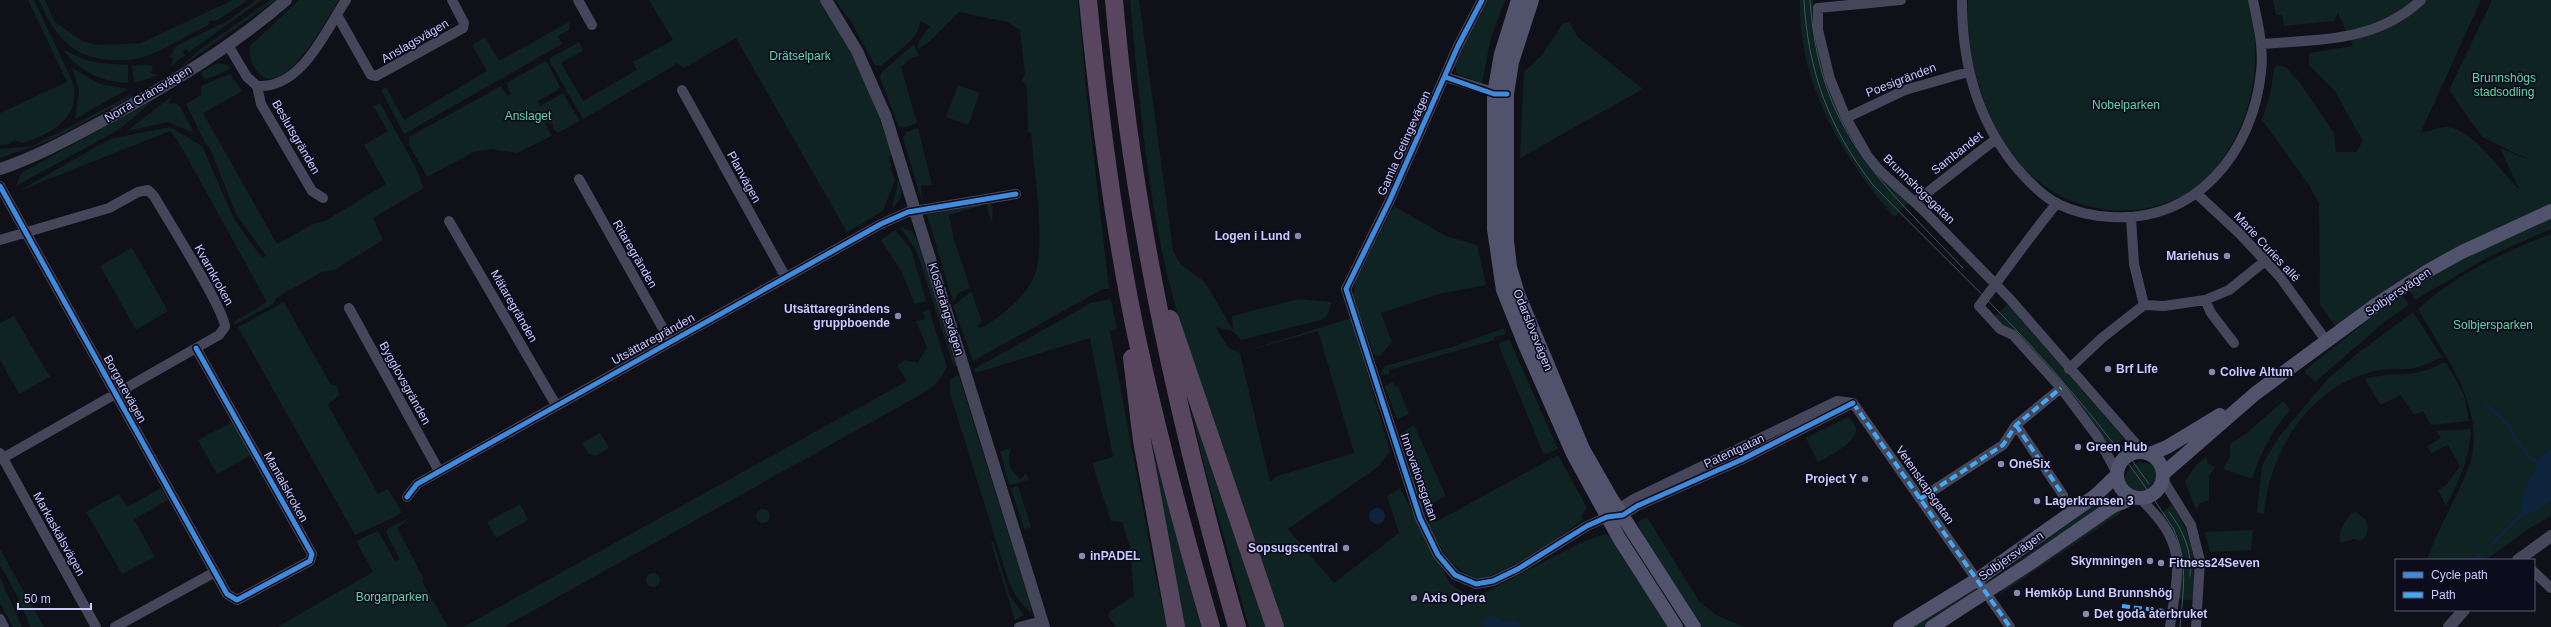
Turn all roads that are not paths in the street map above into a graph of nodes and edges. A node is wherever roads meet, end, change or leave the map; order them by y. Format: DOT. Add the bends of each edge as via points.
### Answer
graph roads {
  1 [pos="286,0"];
  2 [pos="346,0"];
  3 [pos="452,0"];
  4 [pos="578,0"];
  5 [pos="826,0"];
  6 [pos="1088,0"];
  7 [pos="1114,0"];
  8 [pos="1482,0"];
  9 [pos="1518,0"];
  10 [pos="1532,0"];
  11 [pos="1901,0"];
  12 [pos="1962,0"];
  13 [pos="2253,0"];
  14 [pos="2421,0"];
  15 [pos="336,14"];
  16 [pos="592,25"];
  17 [pos="2262,44"];
  18 [pos="228,45"];
  19 [pos="1968,72"];
  20 [pos="1445,77"];
  21 [pos="257,86"];
  22 [pos="682,90"];
  23 [pos="1501,94"];
  24 [pos="1846,118"];
  25 [pos="1996,139"];
  26 [pos="0,169"];
  27 [pos="579,179"];
  28 [pos="0,186"];
  29 [pos="2196,193"];
  30 [pos="1016,194"];
  31 [pos="323,198"];
  32 [pos="1915,202"];
  33 [pos="2057,203"];
  34 [pos="916,211"];
  35 [pos="2551,211"];
  36 [pos="2131,218"];
  37 [pos="449,221"];
  38 [pos="25,233"];
  39 [pos="0,240"];
  40 [pos="1145,242"];
  41 [pos="2265,261"];
  42 [pos="785,276"];
  43 [pos="1126,279"];
  44 [pos="1996,285"];
  45 [pos="1346,294"];
  46 [pos="2205,300"];
  47 [pos="2144,305"];
  48 [pos="349,308"];
  49 [pos="670,341"];
  50 [pos="2327,342"];
  51 [pos="2234,343"];
  52 [pos="196,348"];
  53 [pos="2069,369"];
  54 [pos="2061,388"];
  55 [pos="115,392"];
  56 [pos="2256,393"];
  57 [pos="1853,403"];
  58 [pos="556,405"];
  59 [pos="2016,425"];
  60 [pos="2146,453"];
  61 [pos="1,455"];
  62 [pos="440,471"];
  63 [pos="2117,474"];
  64 [pos="2164,476"];
  65 [pos="2063,495"];
  66 [pos="408,497"];
  67 [pos="2137,498"];
  68 [pos="1920,499"];
  69 [pos="1616,513"];
  70 [pos="2551,536"];
  71 [pos="2520,559"];
  72 [pos="215,572"];
  73 [pos="2535,573"];
  74 [pos="1978,579"];
  75 [pos="2551,588"];
  76 [pos="1987,591"];
  77 [pos="233,600"];
  78 [pos="2463,611"];
  79 [pos="0,619"];
  80 [pos="1043,624"];
  81 [pos="4,627"];
  82 [pos="96,627"];
  83 [pos="115,627"];
  84 [pos="1019,627"];
  85 [pos="1176,627"];
  86 [pos="1211,627"];
  87 [pos="1237,627"];
  88 [pos="1275,627"];
  89 [pos="1676,627"];
  90 [pos="1694,627"];
  91 [pos="1900,627"];
  92 [pos="1932,627"];
  93 [pos="2010,627"];
  94 [pos="2170,627"];
  95 [pos="2196,627"];
  96 [pos="2450,627"];
  1 -- 18 [label="street, Norra Gränsvägen"];
  2 -- 15 [label="street"];
  3 -- 15 [label="street, Anslagsvägen" via="464,23 463,28 376,76 371,75"];
  4 -- 16 [label="street"];
  5 -- 34 [label="street, Klosterängsvägen" via="857,52 879,99"];
  6 -- 43 [label="highway" via="1107,164"];
  7 -- 40 [label="highway" via="1126,114"];
  8 -- 20 [label="street, Gamla Getingevägen"];
  9 -- 23 [label="main road, Odarslövsvägen" via="1500,54"];
  10 -- 23 [label="main road, Odarslövsvägen"];
  11 -- 24 [label="street, Brunnshögsgatan" via="1818,8 1823,53 1832,86"];
  12 -- 19 [label="street" via="1963,38"];
  13 -- 17 [label="street"];
  14 -- 17 [label="street" via="2397,19 2368,32"];
  15 -- 21 [label="street" via="308,58 293,74 274,85"];
  17 -- 29 [label="street" via="2262,71 2246,132 2220,172"];
  18 -- 21 [label="street, Beslutsgränden" via="248,77"];
  18 -- 26 [label="street, Norra Gränsvägen" via="87,130 28,159"];
  19 -- 24 [label="street, Poesigränden" via="1905,90"];
  19 -- 25 [label="street" via="1984,118"];
  20 -- 23 [label="street"];
  20 -- 45 [label="street, Gamla Getingevägen" via="1389,202 1348,282"];
  21 -- 31 [label="street, Beslutsgränden" via="261,104 312,191"];
  22 -- 42 [label="street, Planvägen"];
  23 -- 69 [label="main road, Odarslövsvägen" via="1494,229 1503,290 1560,426"];
  24 -- 32 [label="street, Brunnshögsgatan" via="1867,155 1879,170"];
  25 -- 32 [label="street, Sambandet"];
  25 -- 33 [label="street" via="2024,177"];
  27 -- 49 [label="street, Ritaregränden"];
  28 -- 38 [label="street, Borgarevägen"];
  29 -- 36 [label="street" via="2172,207"];
  29 -- 41 [label="street, Marie Curies allé"];
  30 -- 34 [label="street, Utsättaregränden"];
  32 -- 44 [label="street, Brunnshögsgatan"];
  33 -- 36 [label="street" via="2090,214"];
  33 -- 44 [label="street" via="2013,257"];
  34 -- 42 [label="street, Utsättaregränden" via="881,224"];
  34 -- 80 [label="street, Klosterängsvägen"];
  35 -- 50 [label="main road, Solbjersvägen" via="2489,238 2426,272 2377,304"];
  36 -- 47 [label="street" via="2134,264"];
  37 -- 58 [label="street, Mätaregränden"];
  38 -- 39 [label="street"];
  38 -- 52 [label="street, Kvarnkroken" via="109,208 143,190 152,193 223,318 224,331"];
  38 -- 55 [label="street, Borgarevägen"];
  40 -- 87 [label="highway" via="1167,356 1192,462"];
  40 -- 88 [label="highway"];
  41 -- 46 [label="street" via="2229,290"];
  41 -- 50 [label="street, Marie Curies allé" via="2280,277"];
  42 -- 49 [label="street, Utsättaregränden"];
  43 -- 85 [label="highway" via="1135,396"];
  43 -- 86 [label="highway" via="1168,470"];
  44 -- 53 [label="street, Brunnshögsgatan"];
  44 -- 54 [label="street" via="1979,306 2000,329 2013,335"];
  45 -- 69 [label="street, Innovationsgatan" via="1355,313 1420,518 1438,555 1455,575 1476,584 1493,582"];
  46 -- 47 [label="street" via="2164,306"];
  46 -- 51 [label="street" via="2211,313"];
  47 -- 53 [label="street" via="2102,338"];
  48 -- 62 [label="street, Bygglovsgränden"];
  49 -- 58 [label="street, Utsättaregränden"];
  50 -- 56 [label="main road, Solbjersvägen"];
  52 -- 55 [label="street, Kvarnkroken"];
  52 -- 77 [label="street, Mantalskroken" via="312,554 310,561 241,600"];
  53 -- 60 [label="street, Brunnshögsgatan"];
  54 -- 59 [label="street"];
  54 -- 63 [label="street" via="2097,436"];
  55 -- 61 [label="street, Kvarnkroken"];
  55 -- 72 [label="street, Borgarevägen"];
  56 -- 60 [label="main road, Solbjersvägen" via="2167,447"];
  56 -- 64 [label="main road, Solbjersvägen"];
  57 -- 68 [label="street, Vetenskapsgatan"];
  57 -- 69 [label="street, Patentgatan" via="1741,460"];
  58 -- 62 [label="street, Utsättaregränden"];
  59 -- 65 [label="street"];
  59 -- 68 [label="street" via="2003,445"];
  60 -- 63 [label="main road, Solbjersvägen" via="2135,452 2124,459"];
  60 -- 64 [label="main road" via="2160,463"];
  61 -- 82 [label="street, Markaskälsvägen"];
  62 -- 66 [label="street, Utsättaregränden" via="417,484"];
  63 -- 67 [label="main road" via="2121,489"];
  63 -- 74 [label="main road, Solbjersvägen" via="2095,496"];
  64 -- 67 [label="main road, Solbjersvägen" via="2156,493"];
  64 -- 95 [label="street" via="2191,525 2200,561"];
  67 -- 76 [label="main road, Solbjersvägen" via="2113,506"];
  67 -- 94 [label="street" via="2166,528 2176,556"];
  68 -- 74 [label="street, Vetenskapsgatan" via="1964,564"];
  69 -- 89 [label="main road, Odarslövsvägen"];
  69 -- 90 [label="main road, Odarslövsvägen"];
  70 -- 71 [label="street"];
  72 -- 77 [label="street, Borgarevägen"];
  72 -- 83 [label="street"];
  73 -- 75 [label="street"];
  74 -- 76 [label="street, Vetenskapsgatan"];
  74 -- 91 [label="main road, Solbjersvägen"];
  76 -- 92 [label="main road, Solbjersvägen"];
  76 -- 93 [label="street, Vetenskapsgatan"];
  78 -- 96 [label="street"];
  79 -- 81 [label="street"];
  80 -- 84 [label="street"];
}
